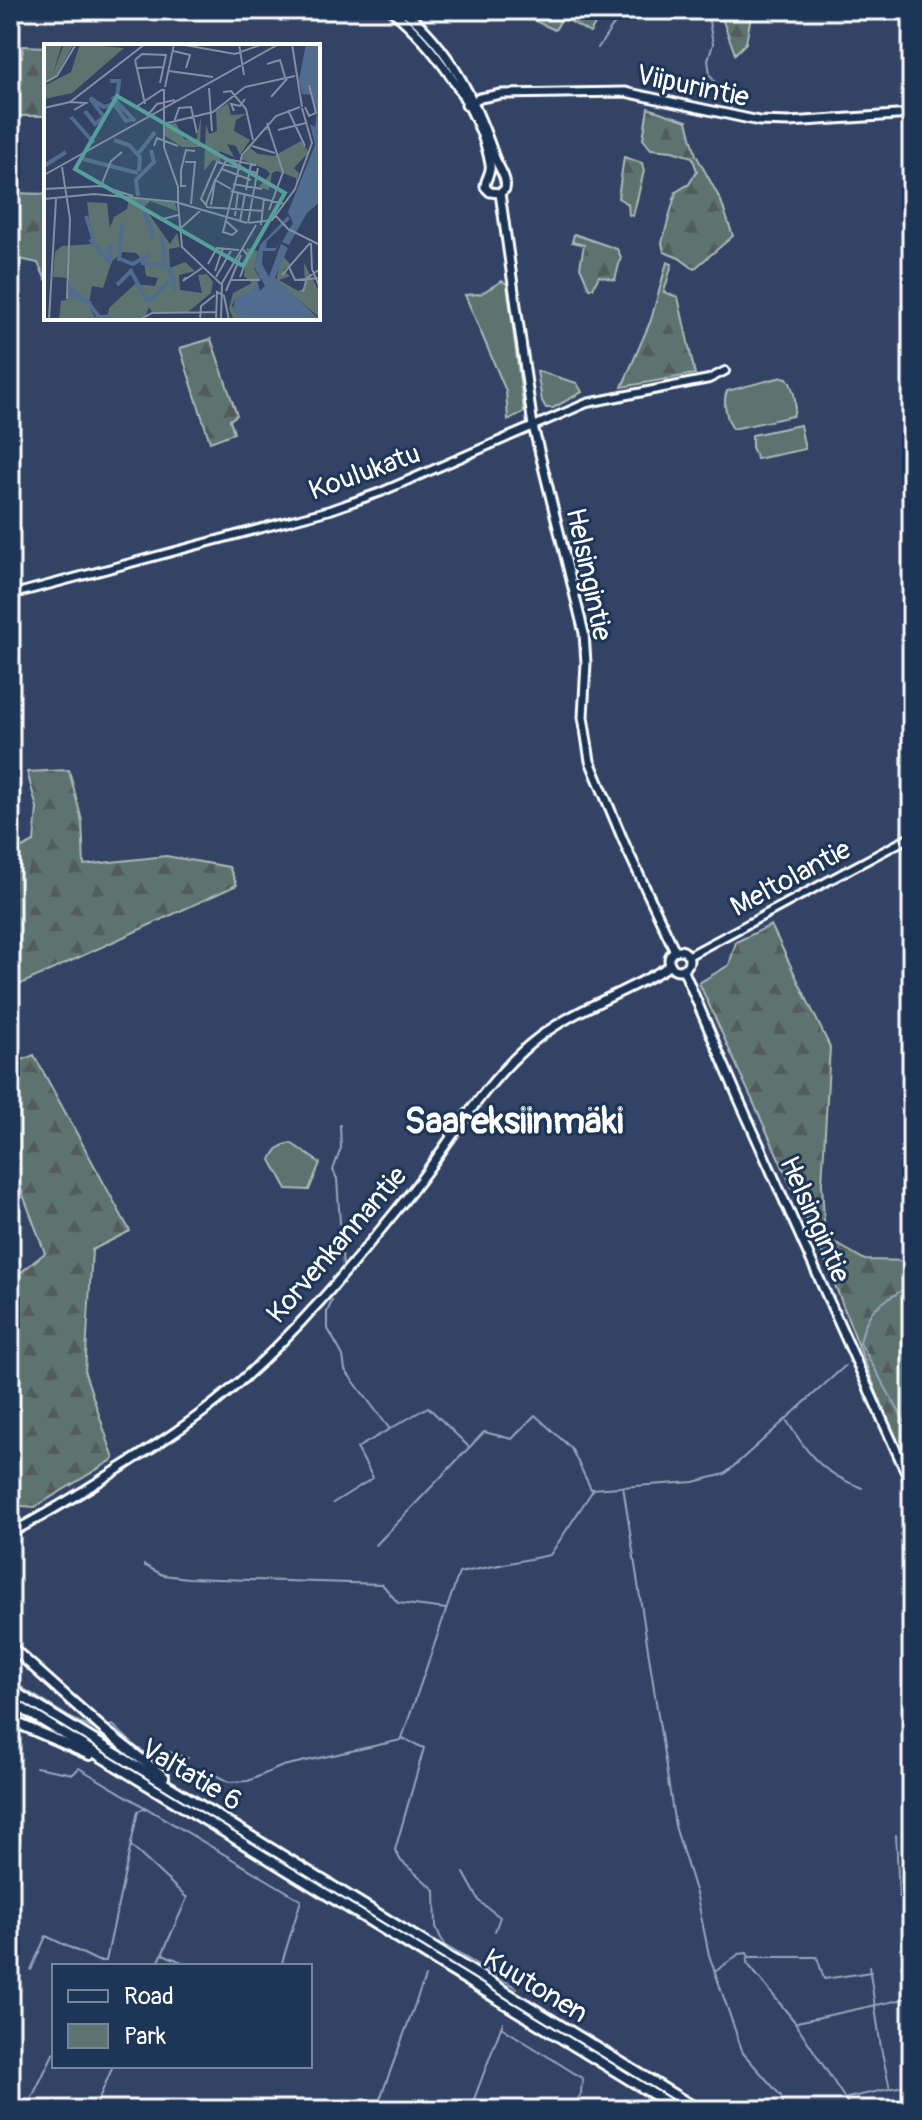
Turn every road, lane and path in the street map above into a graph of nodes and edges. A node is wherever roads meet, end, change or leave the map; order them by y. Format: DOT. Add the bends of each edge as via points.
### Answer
graph roads {
  1 [pos="391,10"];
  2 [pos="403,10"];
  3 [pos="470,103"];
  4 [pos="912,114"];
  5 [pos="489,174"];
  6 [pos="503,175"];
  7 [pos="500,193"];
  8 [pos="725,371"];
  9 [pos="533,426"];
  10 [pos="10,595"];
  11 [pos="912,836"];
  12 [pos="675,951"];
  13 [pos="688,956"];
  14 [pos="671,965"];
  15 [pos="683,969"];
  16 [pos="912,1486"];
  17 [pos="11,1531"];
  18 [pos="10,1646"];
  19 [pos="10,1689"];
  20 [pos="10,1701"];
  21 [pos="10,1720"];
  22 [pos="142,1782"];
  23 [pos="210,1811"];
  24 [pos="348,1902"];
  25 [pos="679,2110"];
  26 [pos="699,2110"];
  1 -- 3 [label="main road" via="425,41"];
  2 -- 3 [label="main road" via="441,48"];
  3 -- 4 [label="main road, Viipurintie" via="501,94 625,92 759,121"];
  3 -- 5 [label="main road" via="491,165"];
  3 -- 6 [label="main road"];
  5 -- 6 [label="main road"];
  5 -- 7 [label="main road" via="487,189"];
  6 -- 7 [label="main road" via="506,186"];
  7 -- 9 [label="main road, Helsingintie"];
  8 -- 9 [label="street, Koulukatu" via="709,379 593,401"];
  9 -- 10 [label="street, Koulukatu" via="330,510"];
  9 -- 12 [label="main road, Helsingintie" via="584,633 583,717 590,761"];
  11 -- 13 [label="street, Meltolantie"];
  12 -- 13 [label="main road"];
  12 -- 14 [label="main road"];
  13 -- 15 [label="main road"];
  14 -- 15 [label="main road"];
  14 -- 17 [label="main road, Korvenkannantie" via="562,1021 528,1046 358,1258 227,1393 153,1447"];
  15 -- 16 [label="main road, Helsingintie"];
  18 -- 23 [label="highway" via="126,1748"];
  19 -- 23 [label="highway, Valtatie 6"];
  20 -- 22 [label="highway, Valtatie 6"];
  21 -- 22 [label="highway"];
  22 -- 24 [label="highway, Valtatie 6"];
  23 -- 24 [label="highway, Valtatie 6"];
  24 -- 25 [label="highway, Kuutonen"];
  24 -- 26 [label="highway, Kuutonen"];
}
